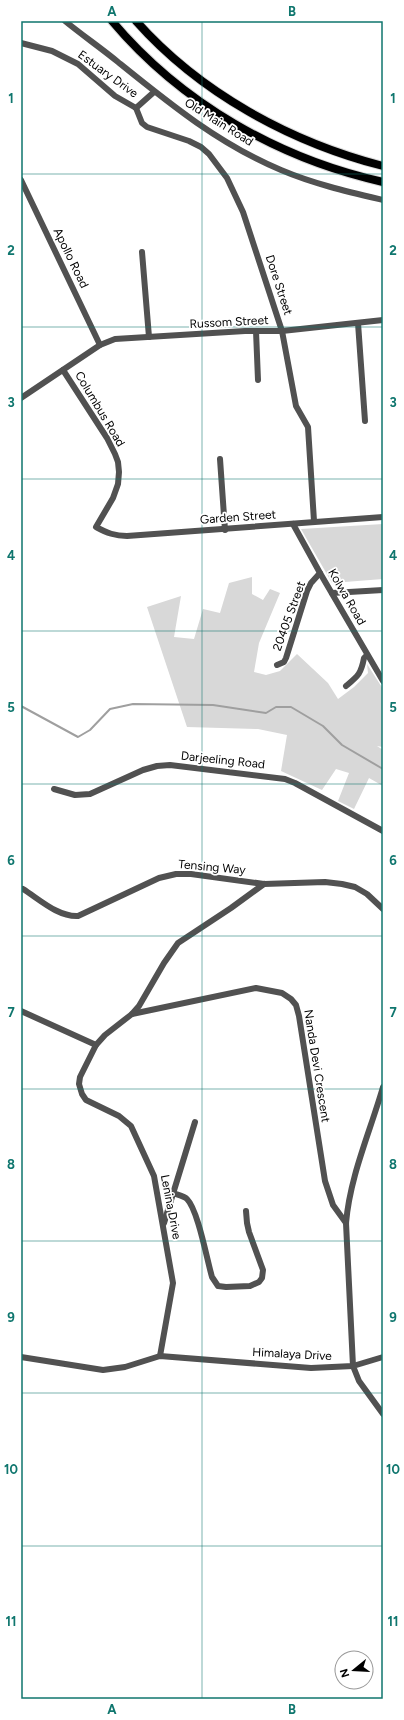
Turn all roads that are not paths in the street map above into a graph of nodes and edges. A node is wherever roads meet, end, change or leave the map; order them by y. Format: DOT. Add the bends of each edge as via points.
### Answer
graph roads {
  1 [pos="65,21"];
  2 [pos="112,21"];
  3 [pos="136,21"];
  4 [pos="21,43"];
  5 [pos="154,92"];
  6 [pos="136,108"];
  7 [pos="383,166"];
  8 [pos="21,180"];
  9 [pos="383,182"];
  10 [pos="383,200"];
  11 [pos="142,252"];
  12 [pos="383,320"];
  13 [pos="358,323"];
  14 [pos="256,331"];
  15 [pos="282,331"];
  16 [pos="149,337"];
  17 [pos="100,345"];
  18 [pos="63,370"];
  19 [pos="258,380"];
  20 [pos="21,398"];
  21 [pos="365,421"];
  22 [pos="220,459"];
  23 [pos="383,517"];
  24 [pos="314,521"];
  25 [pos="293,524"];
  26 [pos="96,527"];
  27 [pos="225,530"];
  28 [pos="320,573"];
  29 [pos="383,590"];
  30 [pos="332,593"];
  31 [pos="367,655"];
  32 [pos="278,665"];
  33 [pos="383,681"];
  34 [pos="346,686"];
  35 [pos="54,789"];
  36 [pos="383,831"];
  37 [pos="264,884"];
  38 [pos="23,889"];
  39 [pos="383,909"];
  40 [pos="21,1011"];
  41 [pos="132,1014"];
  42 [pos="96,1045"];
  43 [pos="383,1087"];
  44 [pos="195,1122"];
  45 [pos="173,1193"];
  46 [pos="246,1211"];
  47 [pos="346,1223"];
  48 [pos="163,1225"];
  49 [pos="160,1356"];
  50 [pos="21,1357"];
  51 [pos="383,1357"];
  52 [pos="352,1366"];
  53 [pos="383,1414"];
  1 -- 5 [label="street, Old Main Road"];
  2 -- 9 [label="main road" via="164,74 197,100 242,128 275,146 333,169"];
  3 -- 7 [label="main road" via="194,74 247,111 315,144"];
  4 -- 6 [label="street, Estuary Drive" via="52,51 78,64 116,96"];
  5 -- 6 [label="street"];
  5 -- 10 [label="street, Old Main Road" via="194,122 249,155 332,188"];
  6 -- 15 [label="street, Dore Street" via="142,123 147,127 195,143 209,154 223,172 250,230"];
  8 -- 17 [label="street, Apollo Road"];
  11 -- 16 [label="street"];
  12 -- 13 [label="street, Russom Street"];
  13 -- 15 [label="street, Russom Street"];
  13 -- 21 [label="street"];
  14 -- 15 [label="street, Russom Street"];
  14 -- 16 [label="street, Russom Street"];
  14 -- 19 [label="street"];
  15 -- 24 [label="street, Dore Street" via="293,395 308,427"];
  16 -- 17 [label="street, Russom Street" via="115,339"];
  17 -- 18 [label="street, Russom Street"];
  18 -- 20 [label="street, Russom Street"];
  18 -- 26 [label="street, Columbus Road" via="116,454 118,462 118,484"];
  22 -- 27 [label="street"];
  23 -- 24 [label="street, Garden Street"];
  24 -- 25 [label="street, Garden Street"];
  25 -- 27 [label="street, Garden Street"];
  25 -- 28 [label="street, Kolwa Road"];
  26 -- 27 [label="street, Garden Street" via="118,536"];
  28 -- 30 [label="street, Kolwa Road"];
  28 -- 32 [label="street, 20405 Street" via="307,591 286,658"];
  29 -- 30 [label="street"];
  30 -- 31 [label="street, Kolwa Road"];
  31 -- 33 [label="street, Kolwa Road"];
  31 -- 34 [label="street" via="362,670"];
  35 -- 36 [label="street, Darjeeling Road" via="75,795 90,794 143,770 170,765 276,777 295,783"];
  37 -- 38 [label="street, Tensing Way" via="191,874 167,875 78,916 69,916"];
  37 -- 39 [label="street, Tensing Way" via="342,884 355,887 367,894"];
  37 -- 41 [label="street" via="178,943"];
  40 -- 42 [label="street"];
  41 -- 42 [label="street"];
  41 -- 47 [label="street, Nanda Devi Crescent" via="256,988 282,993 291,999 299,1016 325,1181 333,1205"];
  42 -- 48 [label="street, Lenina Drive" via="80,1077 82,1094 92,1104 119,1116 131,1126 154,1176"];
  43 -- 47 [label="street" via="354,1176"];
  44 -- 45 [label="street"];
  45 -- 46 [label="street" via="187,1198 190,1203 212,1277 215,1284 220,1287 250,1286 262,1278 263,1270 249,1232"];
  45 -- 48 [label="street"];
  47 -- 52 [label="street"];
  48 -- 49 [label="street, Lenina Drive" via="172,1283"];
  49 -- 50 [label="street, Himalaya Drive" via="103,1370"];
  49 -- 52 [label="street, Himalaya Drive" via="311,1368"];
  51 -- 52 [label="street, Himalaya Drive"];
  52 -- 53 [label="street" via="362,1386"];
}
